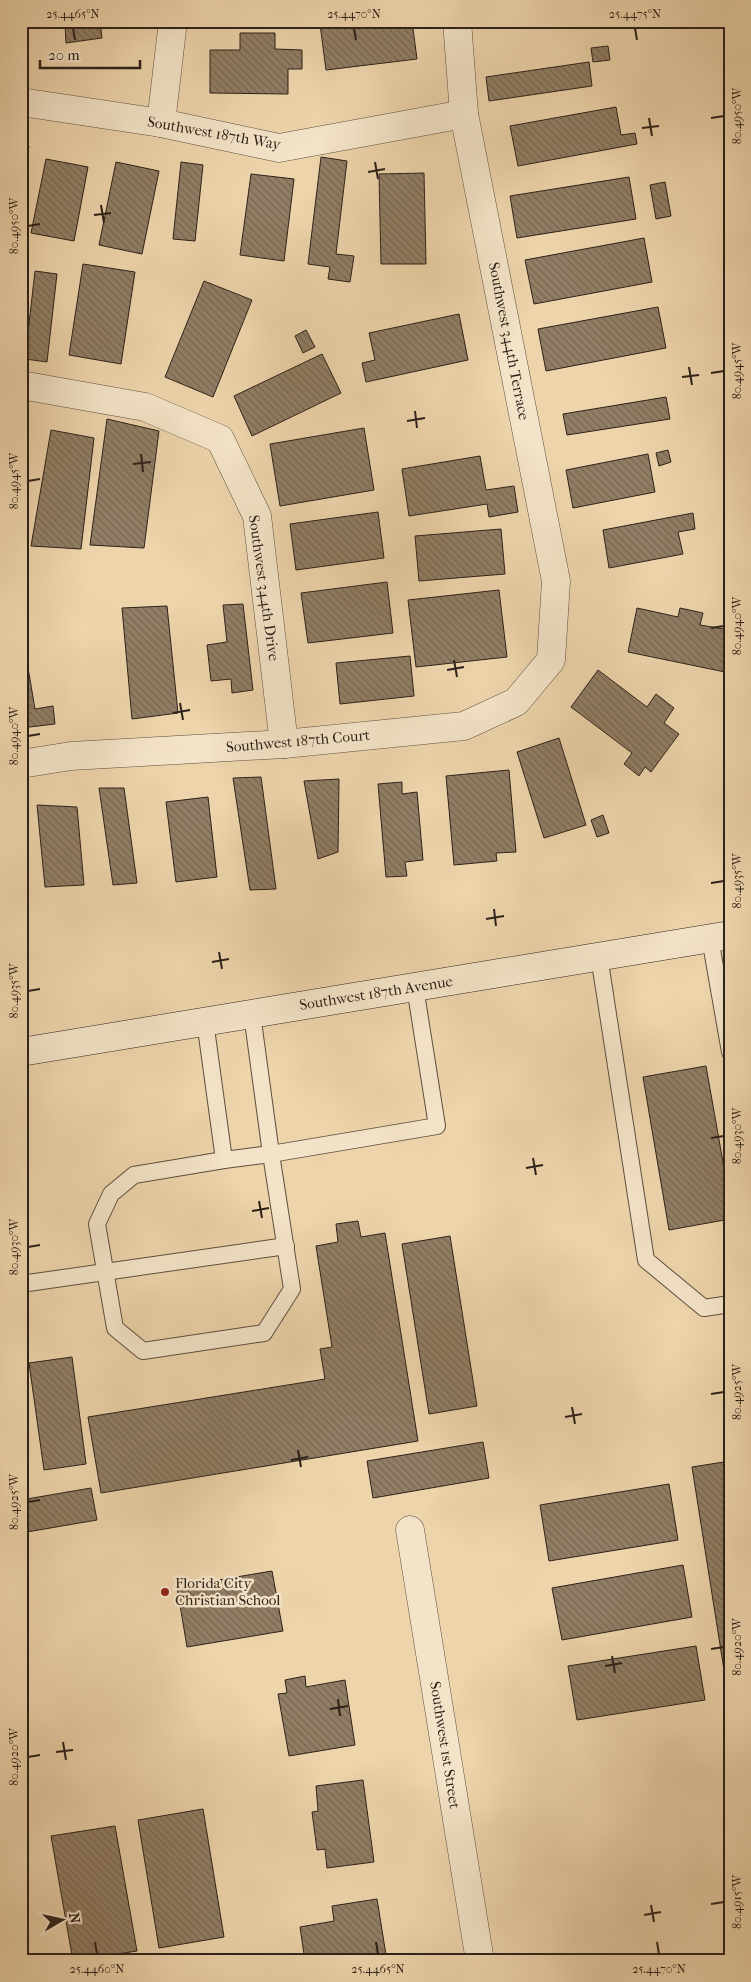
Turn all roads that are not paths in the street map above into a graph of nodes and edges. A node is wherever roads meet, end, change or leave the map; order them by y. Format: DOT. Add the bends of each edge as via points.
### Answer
graph roads {
  1 [pos="173,21"];
  2 [pos="457,21"];
  3 [pos="21,102"];
  4 [pos="464,114"];
  5 [pos="161,122"];
  6 [pos="21,384"];
  7 [pos="551,660"];
  8 [pos="284,744"];
  9 [pos="21,764"];
  10 [pos="720,936"];
  11 [pos="599,956"];
  12 [pos="416,987"];
  13 [pos="252,1014"];
  14 [pos="205,1022"];
  15 [pos="21,1052"];
  16 [pos="730,1052"];
  17 [pos="271,1154"];
  18 [pos="224,1160"];
  19 [pos="286,1246"];
  20 [pos="105,1271"];
  21 [pos="21,1284"];
  22 [pos="730,1304"];
  23 [pos="410,1530"];
  24 [pos="480,1961"];
  1 -- 5 [label="street"];
  2 -- 4 [label="street, Southwest 344th Terrace"];
  3 -- 5 [label="street, Southwest 187th Way"];
  4 -- 5 [label="street, Southwest 187th Way" via="279,148"];
  4 -- 7 [label="street, Southwest 344th Terrace" via="556,581"];
  6 -- 8 [label="street, Southwest 344th Drive" via="145,407 220,439 257,516"];
  7 -- 8 [label="street, Southwest 187th Court" via="516,702 464,726"];
  8 -- 9 [label="street, Southwest 187th Court" via="71,756"];
  10 -- 11 [label="street, Southwest 187th Avenue"];
  10 -- 16 [label="lane"];
  11 -- 12 [label="street, Southwest 187th Avenue"];
  11 -- 22 [label="lane" via="646,1260 704,1308"];
  12 -- 13 [label="street, Southwest 187th Avenue"];
  12 -- 17 [label="lane" via="437,1126"];
  13 -- 14 [label="street, Southwest 187th Avenue"];
  13 -- 17 [label="lane"];
  14 -- 15 [label="street, Southwest 187th Avenue"];
  14 -- 18 [label="lane"];
  17 -- 18 [label="lane"];
  17 -- 19 [label="lane"];
  18 -- 20 [label="lane" via="134,1175 111,1194 97,1224"];
  19 -- 20 [label="lane"];
  19 -- 20 [label="lane" via="292,1289 264,1333 152,1350 143,1351 115,1328"];
  20 -- 21 [label="lane"];
  23 -- 24 [label="street, Southwest 1st Street"];
}
